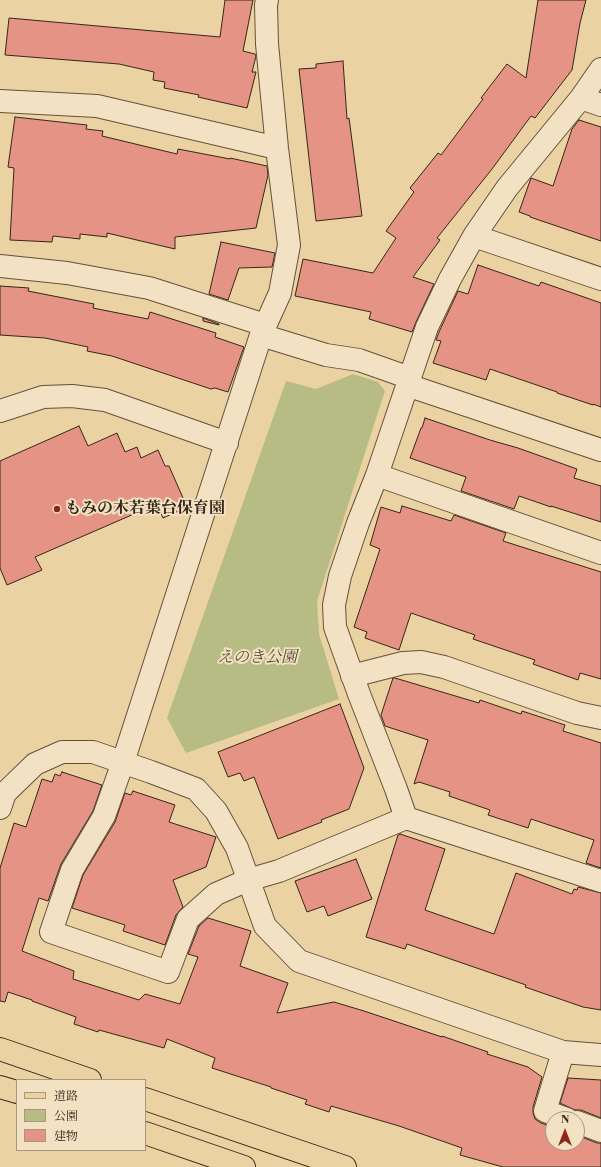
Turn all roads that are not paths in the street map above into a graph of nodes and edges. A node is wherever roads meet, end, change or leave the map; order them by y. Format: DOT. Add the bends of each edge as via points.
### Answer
graph roads {
  1 [pos="267,0"];
  2 [pos="601,69"];
  3 [pos="0,102"];
  4 [pos="591,102"];
  5 [pos="277,148"];
  6 [pos="474,236"];
  7 [pos="0,266"];
  8 [pos="601,280"];
  9 [pos="263,330"];
  10 [pos="408,381"];
  11 [pos="0,411"];
  12 [pos="227,443"];
  13 [pos="601,450"];
  14 [pos="377,475"];
  15 [pos="601,552"];
  16 [pos="352,676"];
  17 [pos="601,718"];
  18 [pos="123,762"];
  19 [pos="0,808"];
  20 [pos="406,818"];
  21 [pos="248,880"];
  22 [pos="601,881"];
  23 [pos="0,1049"];
  24 [pos="563,1052"];
  25 [pos="601,1055"];
  26 [pos="87,1079"];
  27 [pos="0,1087"];
  28 [pos="16,1092"];
  29 [pos="146,1099"];
  30 [pos="545,1111"];
  31 [pos="585,1125"];
  32 [pos="601,1131"];
  33 [pos="146,1133"];
  34 [pos="244,1167"];
  35 [pos="345,1167"];
  1 -- 5 [label="street" via="267,44"];
  2 -- 4 [label="street"];
  3 -- 5 [label="street" via="98,106"];
  4 -- 6 [label="street" via="507,188"];
  5 -- 9 [label="street" via="289,245 280,293"];
  6 -- 8 [label="street"];
  6 -- 10 [label="street" via="427,327"];
  7 -- 9 [label="street" via="67,272 149,288"];
  9 -- 10 [label="street" via="326,355 359,360"];
  9 -- 12 [label="street"];
  10 -- 13 [label="street"];
  10 -- 14 [label="street"];
  11 -- 12 [label="street" via="43,397 72,396 105,400"];
  12 -- 18 [label="street"];
  14 -- 15 [label="street"];
  14 -- 16 [label="street" via="340,576 334,605 335,627"];
  16 -- 17 [label="street" via="403,663 421,662 444,667"];
  16 -- 20 [label="street"];
  18 -- 19 [label="street" via="93,752 62,752 35,764 5,793"];
  18 -- 21 [label="street" via="196,789 216,811 237,848"];
  18 -- 21 [label="street" via="104,816 72,870 51,932 168,972 188,919 216,894"];
  20 -- 21 [label="street" via="279,871"];
  20 -- 22 [label="street"];
  21 -- 24 [label="street" via="265,926 299,961"];
  23 -- 26 [label="main road"];
  24 -- 25 [label="street"];
  24 -- 30 [label="street"];
  27 -- 28 [label="main road"];
  29 -- 35 [label="main road"];
  31 -- 32 [label="street"];
  33 -- 34 [label="main road"];
}
